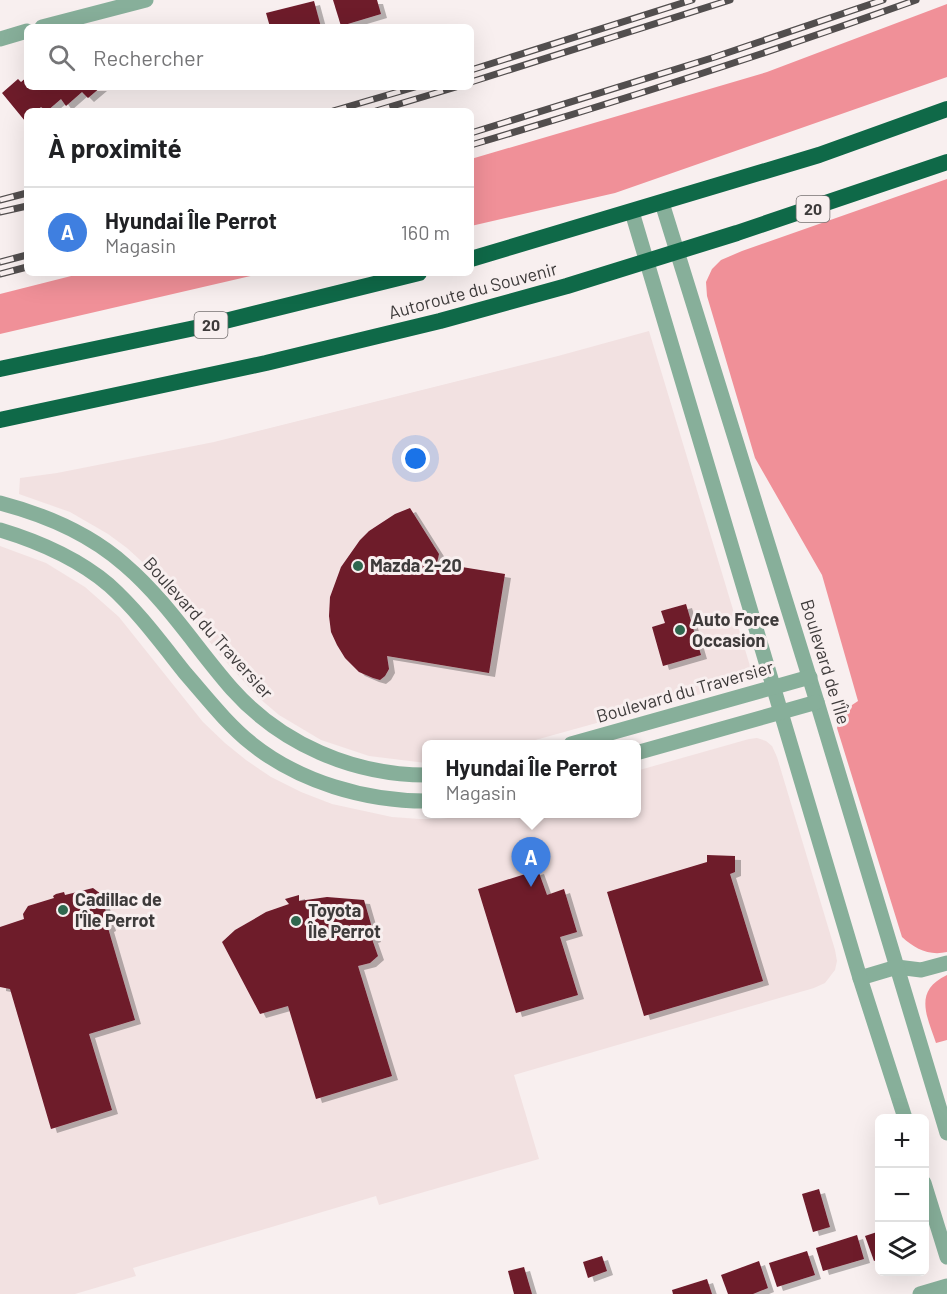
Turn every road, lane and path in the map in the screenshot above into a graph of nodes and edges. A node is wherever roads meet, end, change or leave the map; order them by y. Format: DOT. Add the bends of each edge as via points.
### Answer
graph roads {
  1 [pos="146,0"];
  2 [pos="54,24"];
  3 [pos="24,32"];
  4 [pos="0,39"];
  5 [pos="947,109"];
  6 [pos="947,162"];
  7 [pos="662,203"];
  8 [pos="632,212"];
  9 [pos="677,251"];
  10 [pos="474,258"];
  11 [pos="646,262"];
  12 [pos="407,276"];
  13 [pos="0,369"];
  14 [pos="0,420"];
  15 [pos="0,503"];
  16 [pos="0,530"];
  17 [pos="193,641"];
  18 [pos="173,657"];
  19 [pos="810,677"];
  20 [pos="773,688"];
  21 [pos="817,702"];
  22 [pos="781,712"];
  23 [pos="585,740"];
  24 [pos="641,752"];
  25 [pos="422,775"];
  26 [pos="422,801"];
  27 [pos="947,963"];
  28 [pos="897,967"];
  29 [pos="860,978"];
  30 [pos="903,1114"];
  31 [pos="947,1133"];
  32 [pos="929,1199"];
  33 [pos="947,1257"];
  34 [pos="947,1286"];
  35 [pos="920,1294"];
  1 -- 2 [label="street"];
  3 -- 4 [label="street"];
  5 -- 7 [label="highway, Autoroute du Souvenir" via="819,155"];
  6 -- 9 [label="highway, Autoroute du Souvenir / 20"];
  7 -- 8 [label="highway, Autoroute du Souvenir"];
  7 -- 9 [label="street, Boulevard de l'Île"];
  8 -- 10 [label="highway, Autoroute du Souvenir"];
  8 -- 11 [label="street"];
  9 -- 11 [label="highway, Autoroute du Souvenir / 20"];
  9 -- 19 [label="street, Boulevard de l'Île"];
  11 -- 14 [label="highway, Autoroute du Souvenir / 20" via="362,341"];
  11 -- 20 [label="street"];
  12 -- 13 [label="highway, Autoroute du Souvenir / 20" via="209,325"];
  15 -- 17 [label="street, Boulevard du Traversier" via="46,517 105,548 141,579"];
  16 -- 18 [label="street" via="46,545 108,584"];
  17 -- 18 [label="street"];
  17 -- 25 [label="street, Boulevard du Traversier" via="234,691 290,737 358,766"];
  18 -- 26 [label="street" via="225,719 273,758 342,789"];
  19 -- 20 [label="street, Boulevard du Traversier"];
  19 -- 21 [label="street, Boulevard de l'Île"];
  20 -- 22 [label="street"];
  20 -- 23 [label="street, Boulevard du Traversier"];
  21 -- 22 [label="street"];
  21 -- 28 [label="street, Boulevard de l'Île"];
  22 -- 24 [label="street"];
  22 -- 29 [label="street"];
  27 -- 28 [label="street" via="921,970"];
  28 -- 29 [label="street"];
  28 -- 31 [label="street, Boulevard de l'Île"];
  29 -- 30 [label="street"];
  32 -- 33 [label="street"];
  34 -- 35 [label="street"];
}
